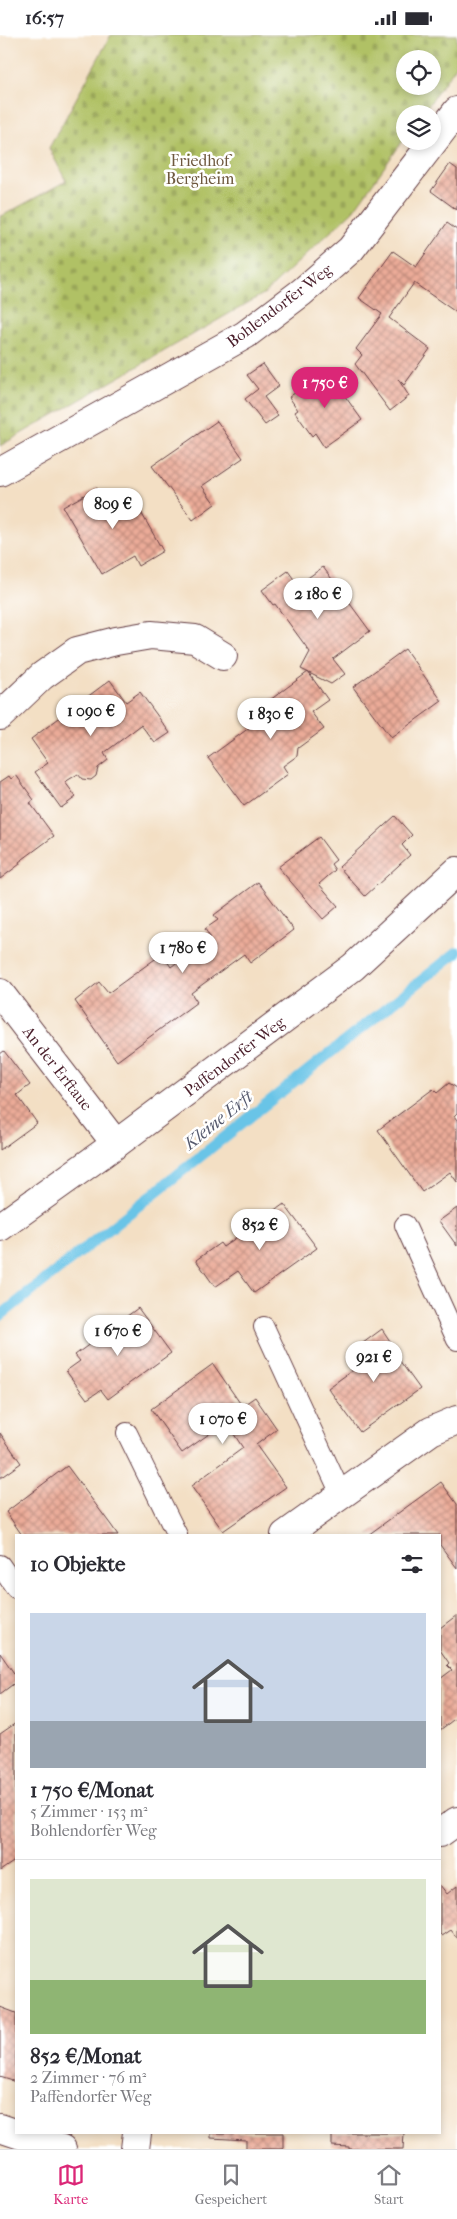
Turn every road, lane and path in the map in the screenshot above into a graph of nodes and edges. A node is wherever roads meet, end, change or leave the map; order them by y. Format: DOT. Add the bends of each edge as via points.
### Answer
graph roads {
  1 [pos="457,111"];
  2 [pos="0,472"];
  3 [pos="223,656"];
  4 [pos="0,716"];
  5 [pos="457,871"];
  6 [pos="0,993"];
  7 [pos="116,1144"];
  8 [pos="405,1225"];
  9 [pos="0,1227"];
  10 [pos="264,1327"];
  11 [pos="457,1340"];
  12 [pos="457,1420"];
  13 [pos="127,1433"];
  14 [pos="341,1494"];
  15 [pos="176,1534"];
  16 [pos="286,1534"];
  17 [pos="0,1565"];
  18 [pos="15,1587"];
  19 [pos="457,1821"];
  20 [pos="441,1832"];
  21 [pos="0,2129"];
  22 [pos="15,2134"];
  23 [pos="16,2134"];
  24 [pos="138,2134"];
  25 [pos="62,2149"];
  26 [pos="135,2149"];
  1 -- 2 [label="street, Bohlendorfer Weg" via="351,249 302,292 245,335"];
  3 -- 4 [label="street" via="195,639 151,635 77,651 42,676"];
  5 -- 7 [label="street, Paffendorfer Weg" via="353,967"];
  6 -- 7 [label="street, An der Erftaue"];
  7 -- 9 [label="street, Paffendorfer Weg"];
  8 -- 11 [label="lane"];
  10 -- 14 [label="lane"];
  12 -- 14 [label="street" via="431,1431"];
  13 -- 15 [label="lane"];
  14 -- 16 [label="street"];
  17 -- 18 [label="lane"];
  19 -- 20 [label="street"];
  21 -- 22 [label="street"];
  23 -- 25 [label="street"];
  24 -- 26 [label="street"];
}
